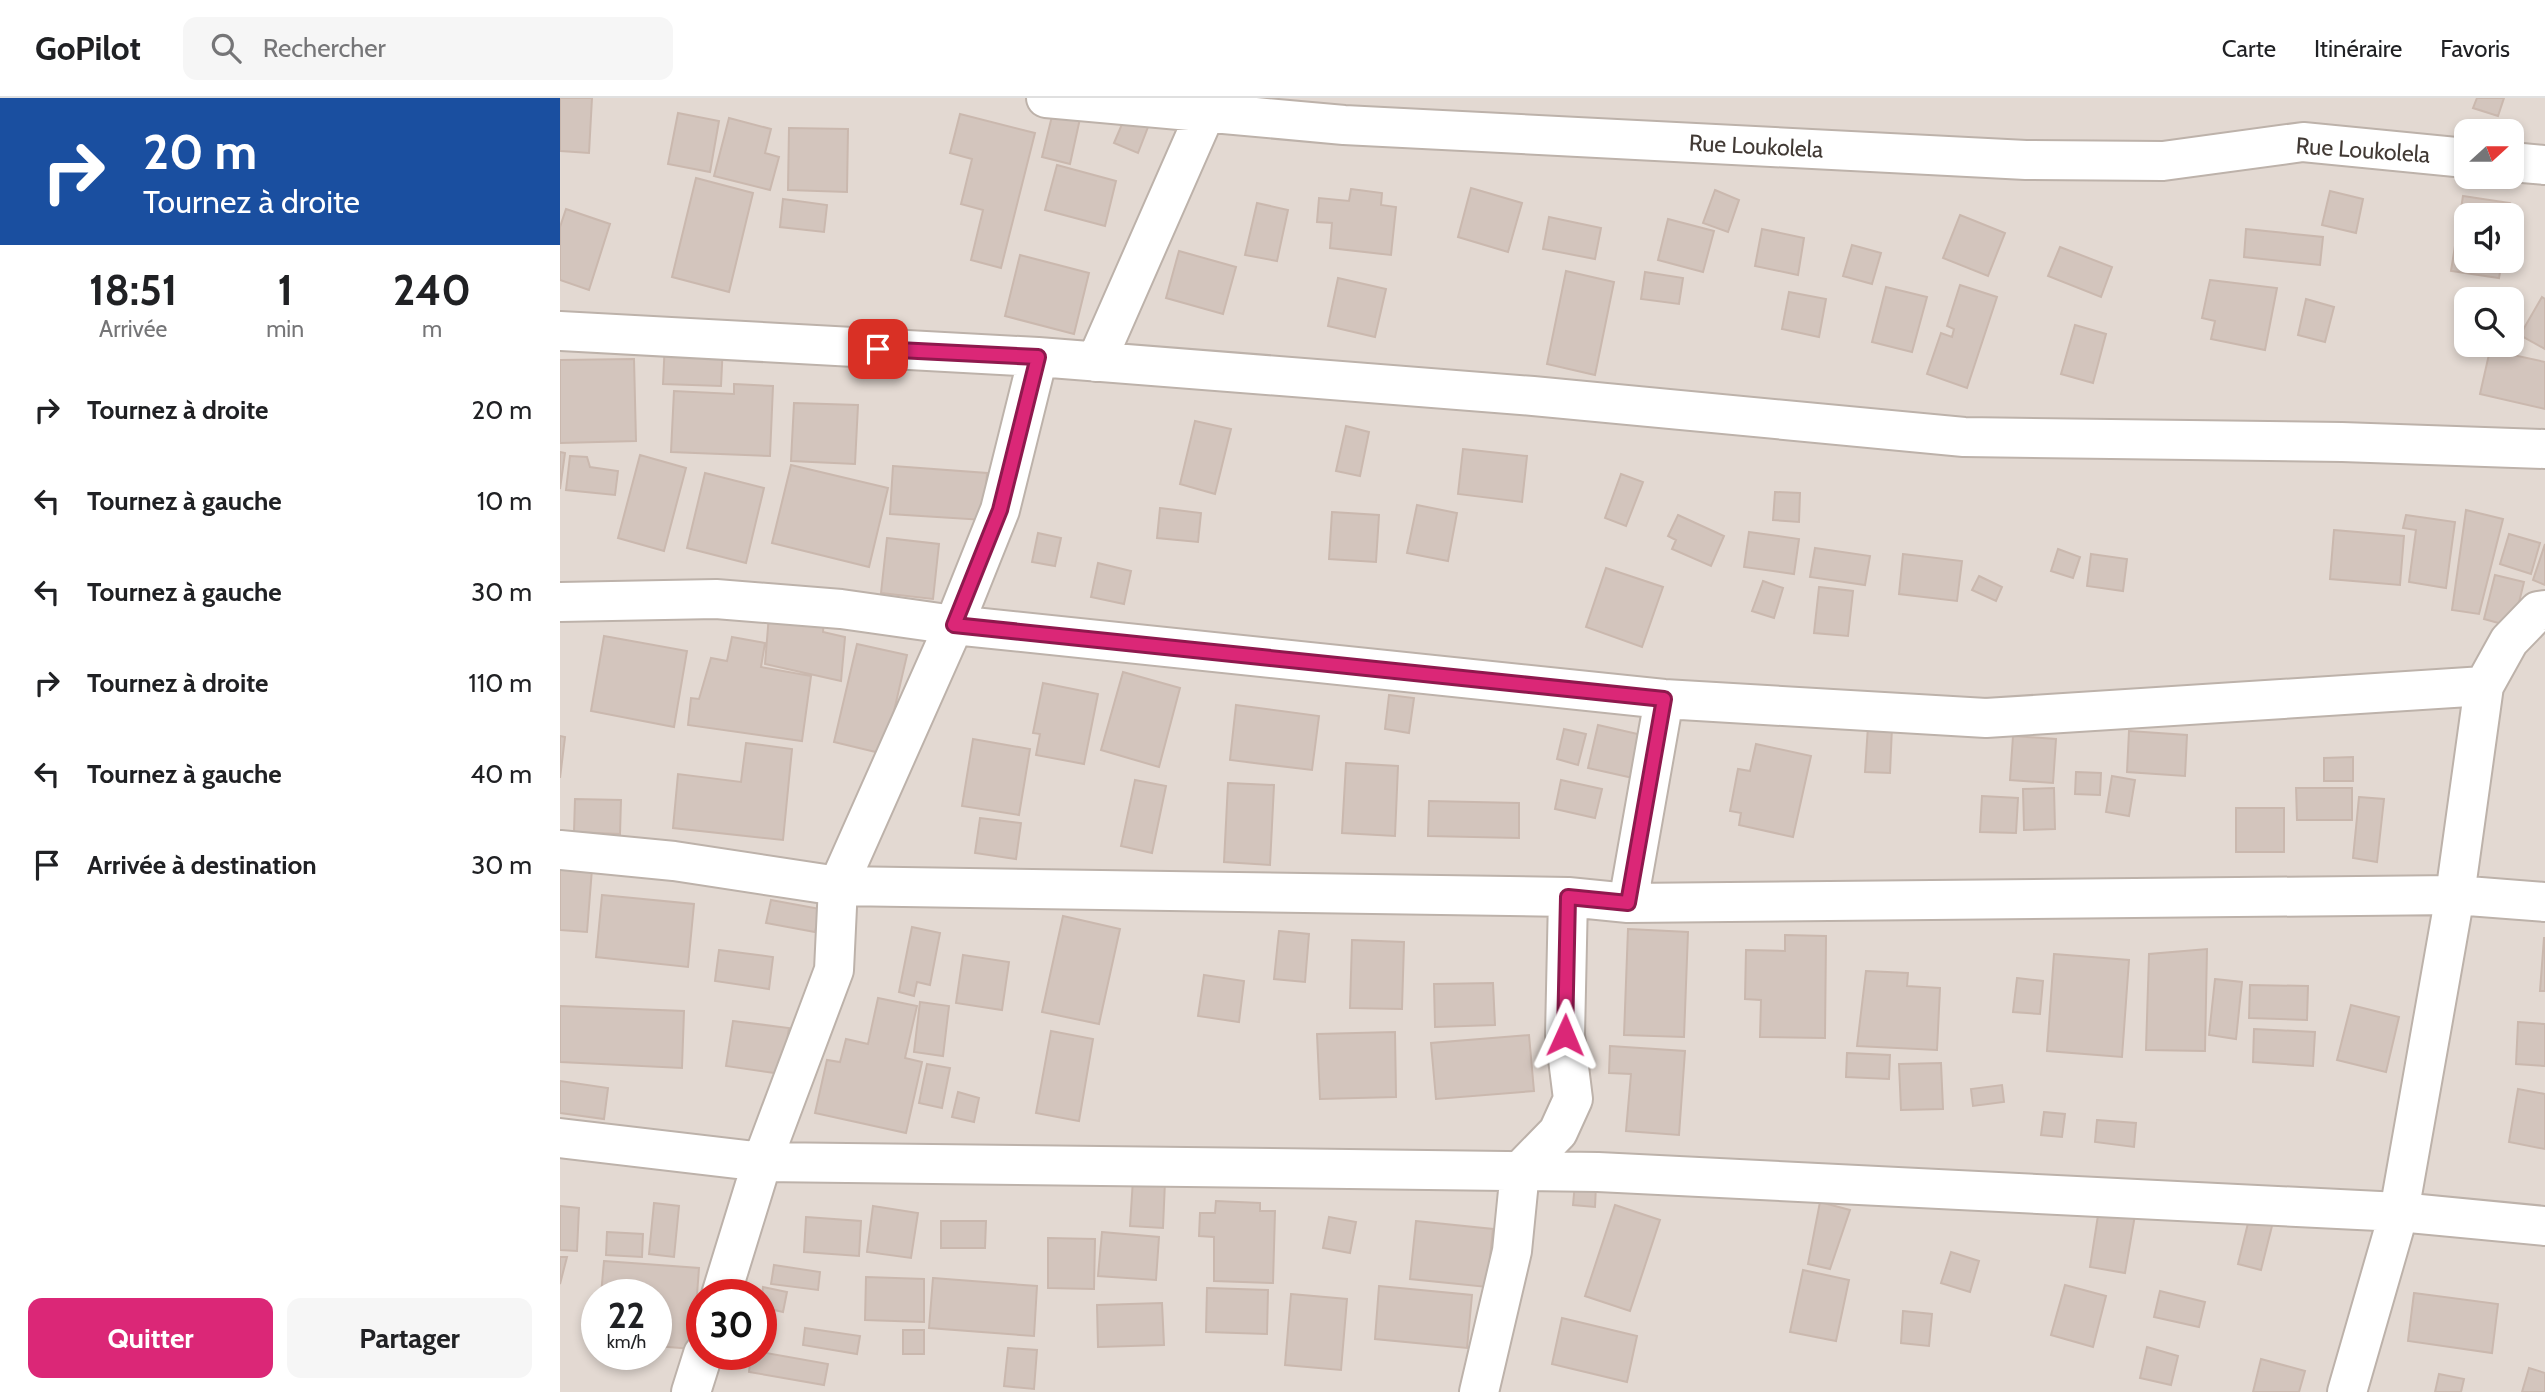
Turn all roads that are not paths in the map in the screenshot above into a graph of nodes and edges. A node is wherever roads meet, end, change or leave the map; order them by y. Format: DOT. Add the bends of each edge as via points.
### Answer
graph roads {
  1 [pos="1046,98"];
  2 [pos="1209,106"];
  3 [pos="2454,157"];
  4 [pos="2524,163"];
  5 [pos="2545,165"];
  6 [pos="560,331"];
  7 [pos="1038,357"];
  8 [pos="1096,362"];
  9 [pos="2545,449"];
  10 [pos="560,602"];
  11 [pos="2545,610"];
  12 [pos="954,625"];
  13 [pos="2484,686"];
  14 [pos="1664,699"];
  15 [pos="560,850"];
  16 [pos="838,886"];
  17 [pos="2455,895"];
  18 [pos="1568,897"];
  19 [pos="2545,902"];
  20 [pos="1628,903"];
  21 [pos="560,1138"];
  22 [pos="762,1162"];
  23 [pos="1520,1171"];
  24 [pos="2399,1212"];
  25 [pos="2545,1226"];
  26 [pos="726,1279"];
  27 [pos="698,1370"];
  28 [pos="691,1392"];
  29 [pos="1479,1392"];
  30 [pos="2347,1392"];
  1 -- 2 [label="street, Rue Loukolela"];
  2 -- 3 [label="street, Rue Loukolela" via="1344,125 2026,160 2162,161 2303,142"];
  2 -- 8 [label="street"];
  4 -- 5 [label="street"];
  6 -- 7 [label="street"];
  7 -- 8 [label="street"];
  7 -- 12 [label="street" via="1000,510"];
  8 -- 9 [label="street" via="1520,395 1964,438"];
  10 -- 12 [label="street" via="716,599 841,609"];
  11 -- 13 [label="street" via="2538,611 2508,641"];
  12 -- 14 [label="street"];
  12 -- 16 [label="street"];
  13 -- 14 [label="street" via="1986,718"];
  13 -- 17 [label="street"];
  14 -- 20 [label="street"];
  15 -- 16 [label="street" via="674,861"];
  16 -- 18 [label="street"];
  16 -- 22 [label="street" via="834,970"];
  17 -- 19 [label="street"];
  17 -- 20 [label="street"];
  17 -- 24 [label="street"];
  18 -- 20 [label="street"];
  18 -- 23 [label="street" via="1565,1035 1573,1099 1558,1132"];
  21 -- 22 [label="street"];
  22 -- 23 [label="street"];
  22 -- 26 [label="street"];
  23 -- 24 [label="street"];
  23 -- 29 [label="street" via="1512,1251"];
  24 -- 25 [label="street"];
  24 -- 30 [label="street"];
  27 -- 28 [label="street"];
}
